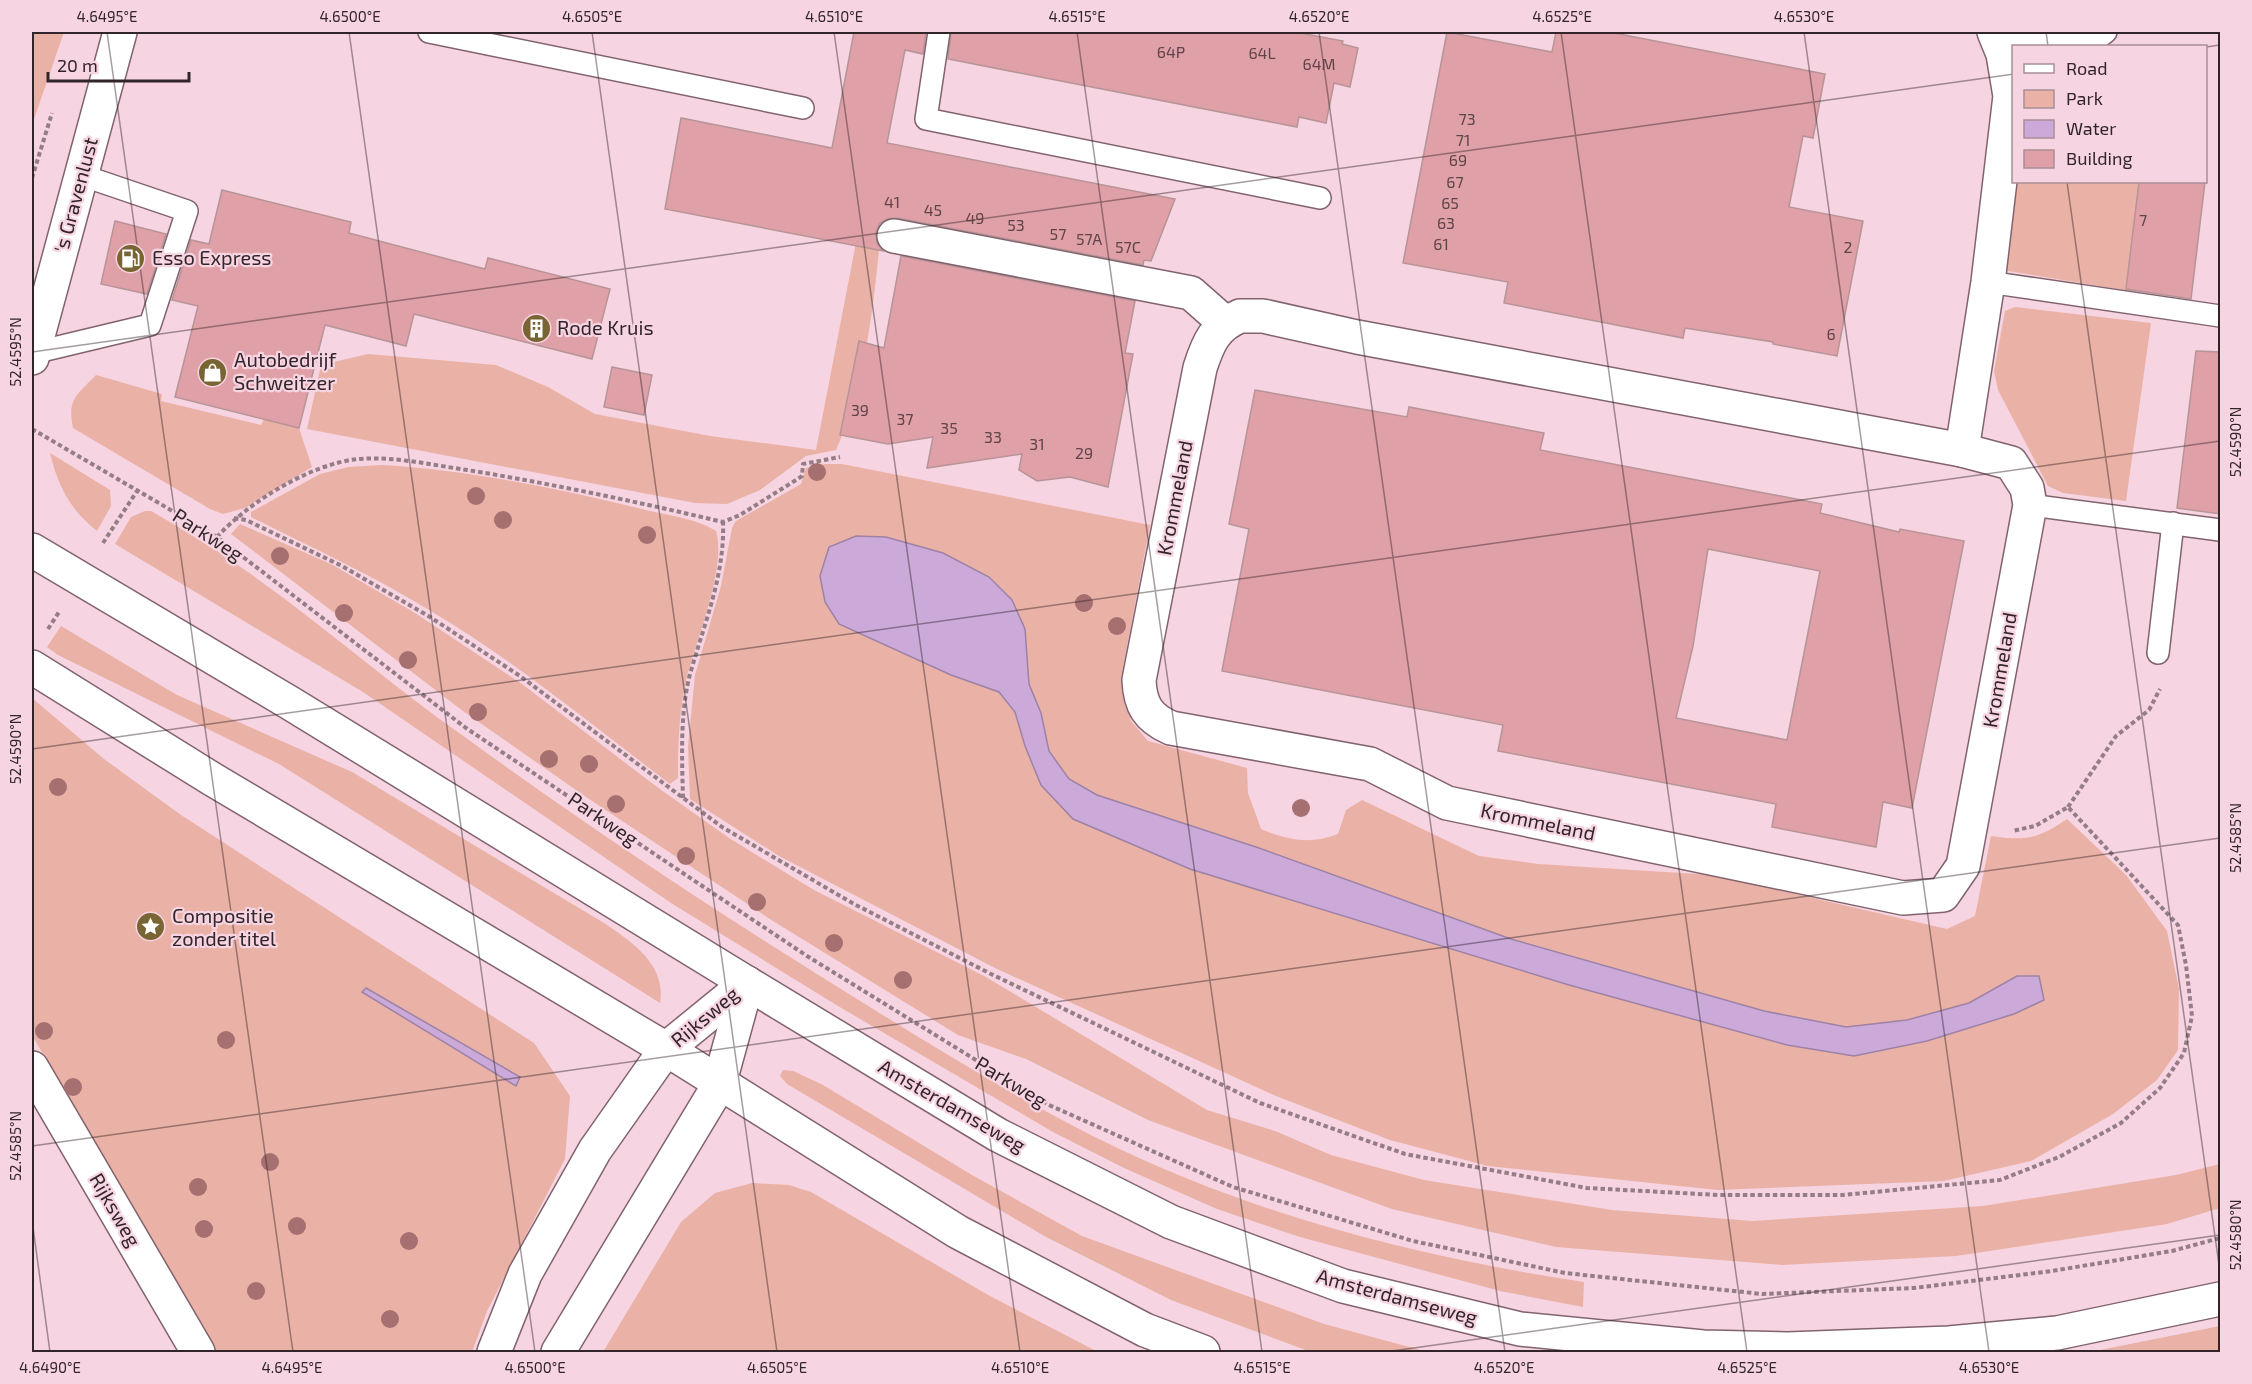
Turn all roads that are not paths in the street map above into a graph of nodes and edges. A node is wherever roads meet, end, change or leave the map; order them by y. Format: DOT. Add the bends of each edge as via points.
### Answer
graph roads {
  1 [pos="120,32"];
  2 [pos="429,32"];
  3 [pos="939,32"];
  4 [pos="1995,32"];
  5 [pos="2106,32"];
  6 [pos="803,108"];
  7 [pos="81,175"];
  8 [pos="1320,198"];
  9 [pos="894,236"];
  10 [pos="1988,282"];
  11 [pos="2220,316"];
  12 [pos="1225,323"];
  13 [pos="32,355"];
  14 [pos="1962,450"];
  15 [pos="2030,506"];
  16 [pos="2173,523"];
  17 [pos="2220,530"];
  18 [pos="32,550"];
  19 [pos="2158,653"];
  20 [pos="32,667"];
  21 [pos="747,982"];
  22 [pos="666,1049"];
  23 [pos="32,1068"];
  24 [pos="719,1085"];
  25 [pos="2220,1299"];
  26 [pos="1703,1350"];
  27 [pos="198,1353"];
  28 [pos="494,1353"];
  29 [pos="558,1353"];
  30 [pos="1203,1353"];
  1 -- 7 [label="main road, 's Gravenlust"];
  2 -- 6 [label="lane"];
  3 -- 8 [label="lane" via="926,118"];
  4 -- 5 [label="lane" via="2093,42"];
  4 -- 10 [label="main road" via="2010,96"];
  7 -- 13 [label="main road, 's Gravenlust"];
  7 -- 13 [label="lane" via="188,211 150,325"];
  9 -- 12 [label="main road" via="1191,293"];
  10 -- 11 [label="lane"];
  10 -- 14 [label="main road"];
  12 -- 14 [label="main road, Krommeland" via="1240,316 1263,316"];
  12 -- 15 [label="main road, Krommeland" via="1207,346 1200,368 1139,680 1144,708 1154,721 1171,728 1370,764 1447,803 1903,898 1943,895 1963,867"];
  14 -- 15 [label="main road, Krommeland" via="2011,463 2027,488"];
  15 -- 16 [label="lane"];
  16 -- 17 [label="lane"];
  16 -- 19 [label="lane"];
  18 -- 21 [label="main road"];
  20 -- 22 [label="main road" via="212,779"];
  21 -- 22 [label="main road, Rijksweg"];
  21 -- 24 [label="main road, Rijksweg"];
  21 -- 26 [label="main road, Amsterdamseweg" via="998,1136 1171,1222 1342,1286 1520,1329"];
  22 -- 24 [label="main road"];
  22 -- 28 [label="main road, Rijksweg" via="595,1150 525,1274"];
  23 -- 27 [label="main road, Rijksweg"];
  24 -- 29 [label="main road, Rijksweg"];
  24 -- 30 [label="main road" via="958,1232 1145,1330"];
  25 -- 26 [label="main road, Amsterdamseweg" via="2057,1333 1949,1343"];
}
